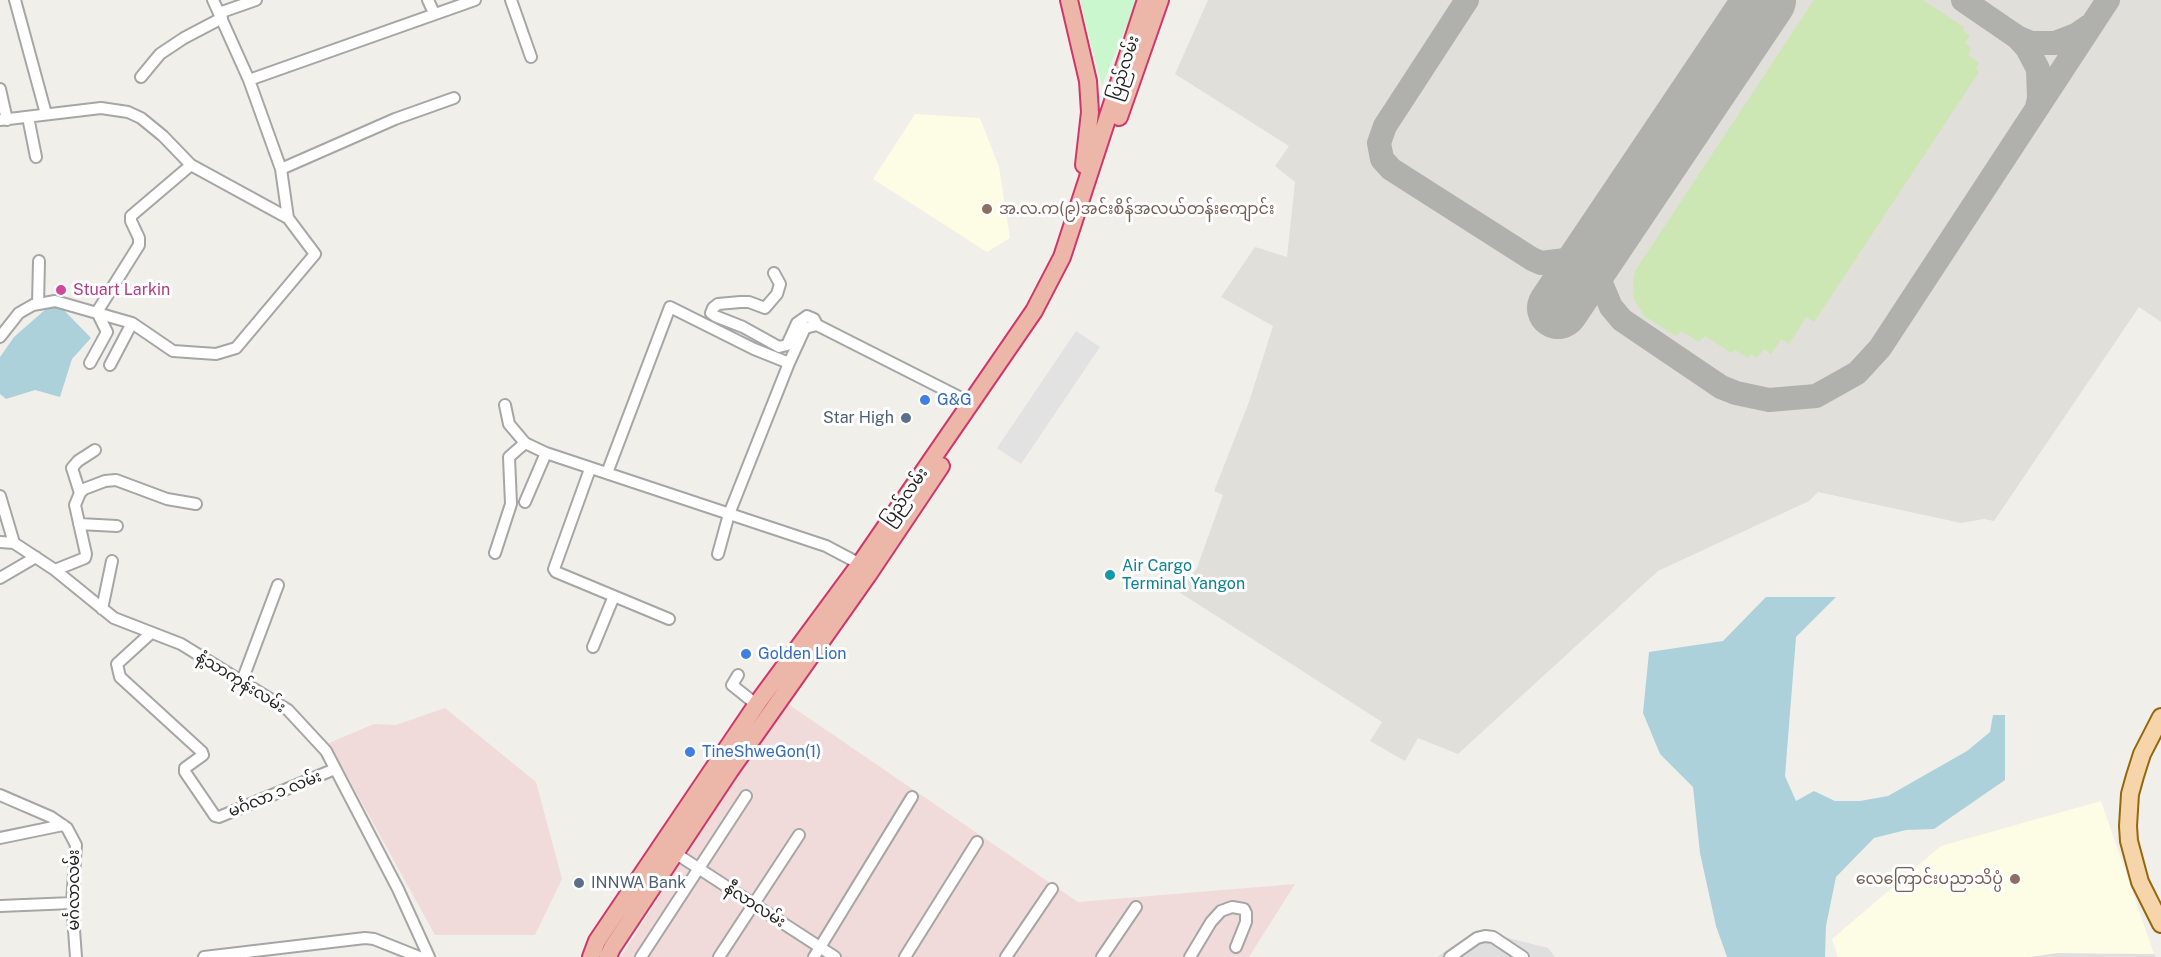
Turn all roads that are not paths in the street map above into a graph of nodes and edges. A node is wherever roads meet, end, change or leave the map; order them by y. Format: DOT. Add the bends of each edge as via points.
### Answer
graph roads {
  1 [pos="15,0"];
  2 [pos="213,0"];
  3 [pos="256,0"];
  4 [pos="428,0"];
  5 [pos="475,0"];
  6 [pos="511,0"];
  7 [pos="1069,0"];
  8 [pos="1146,0"];
  9 [pos="1160,0"];
  10 [pos="434,13"];
  11 [pos="220,16"];
  12 [pos="531,57"];
  13 [pos="141,77"];
  14 [pos="249,80"];
  15 [pos="0,89"];
  16 [pos="454,98"];
  17 [pos="46,114"];
  18 [pos="28,117"];
  19 [pos="3,120"];
  20 [pos="36,158"];
  21 [pos="191,165"];
  22 [pos="281,169"];
  23 [pos="1080,201"];
  24 [pos="288,218"];
  25 [pos="39,261"];
  26 [pos="774,273"];
  27 [pos="38,304"];
  28 [pos="97,312"];
  29 [pos="132,323"];
  30 [pos="817,325"];
  31 [pos="0,337"];
  32 [pos="90,363"];
  33 [pos="789,363"];
  34 [pos="110,365"];
  35 [pos="971,403"];
  36 [pos="504,405"];
  37 [pos="525,443"];
  38 [pos="96,450"];
  39 [pos="546,453"];
  40 [pos="590,469"];
  41 [pos="607,473"];
  42 [pos="80,493"];
  43 [pos="0,496"];
  44 [pos="525,502"];
  45 [pos="196,504"];
  46 [pos="729,514"];
  47 [pos="79,524"];
  48 [pos="117,526"];
  49 [pos="0,542"];
  50 [pos="14,543"];
  51 [pos="495,553"];
  52 [pos="718,554"];
  53 [pos="36,557"];
  54 [pos="112,561"];
  55 [pos="860,564"];
  56 [pos="55,570"];
  57 [pos="0,578"];
  58 [pos="278,585"];
  59 [pos="614,596"];
  60 [pos="102,609"];
  61 [pos="669,620"];
  62 [pos="151,633"];
  63 [pos="593,647"];
  64 [pos="738,675"];
  65 [pos="242,681"];
  66 [pos="757,705"];
  67 [pos="2161,717"];
  68 [pos="2161,737"];
  69 [pos="335,769"];
  70 [pos="0,795"];
  71 [pos="746,796"];
  72 [pos="912,797"];
  73 [pos="63,825"];
  74 [pos="799,836"];
  75 [pos="0,838"];
  76 [pos="977,842"];
  77 [pos="675,853"];
  78 [pos="699,868"];
  79 [pos="1052,889"];
  80 [pos="2161,902"];
  81 [pos="72,903"];
  82 [pos="754,904"];
  83 [pos="0,906"];
  84 [pos="1136,907"];
  85 [pos="2161,924"];
  86 [pos="1236,947"];
  87 [pos="817,952"];
  88 [pos="607,954"];
  89 [pos="76,957"];
  90 [pos="204,957"];
  91 [pos="419,957"];
  92 [pos="429,957"];
  93 [pos="591,957"];
  94 [pos="641,957"];
  95 [pos="719,957"];
  96 [pos="835,957"];
  97 [pos="905,957"];
  98 [pos="1006,957"];
  99 [pos="1102,957"];
  100 [pos="1190,957"];
  101 [pos="1450,957"];
  102 [pos="1523,957"];
  1 -- 17 [label="street"];
  2 -- 11 [label="street"];
  3 -- 11 [label="street"];
  4 -- 10 [label="street"];
  5 -- 10 [label="street"];
  6 -- 12 [label="street"];
  7 -- 23 [label="highway" via="1088,81 1090,112"];
  8 -- 23 [label="highway, ပြည်လမ်း"];
  9 -- 77 [label="highway, ပြည်လမ်း" via="1069,260 1042,316"];
  10 -- 14 [label="street"];
  11 -- 13 [label="street" via="160,54"];
  11 -- 14 [label="street"];
  14 -- 22 [label="street"];
  15 -- 19 [label="street"];
  16 -- 22 [label="street"];
  17 -- 18 [label="street"];
  17 -- 21 [label="street" via="101,108 129,112 163,136"];
  18 -- 19 [label="street"];
  18 -- 20 [label="street"];
  21 -- 24 [label="street"];
  21 -- 28 [label="street" via="131,216 139,245"];
  22 -- 24 [label="street"];
  23 -- 35 [label="highway, ပြည်လမ်း" via="1062,257 1047,288"];
  24 -- 29 [label="street" via="315,254 236,348 216,354 173,351"];
  25 -- 27 [label="street"];
  26 -- 30 [label="street" via="780,284 765,308 749,302 718,304 711,313 779,347 787,345 797,323 807,316"];
  27 -- 28 [label="street" via="55,301"];
  27 -- 31 [label="street" via="19,313"];
  28 -- 29 [label="street"];
  28 -- 32 [label="street" via="107,332"];
  29 -- 34 [label="street"];
  30 -- 33 [label="street" via="805,328"];
  30 -- 35 [label="street"];
  33 -- 41 [label="street" via="670,307"];
  33 -- 46 [label="street"];
  35 -- 55 [label="highway, ပြည်လမ်း"];
  36 -- 37 [label="street" via="509,424"];
  37 -- 39 [label="street"];
  37 -- 51 [label="street" via="509,457 511,504"];
  38 -- 42 [label="street" via="72,468"];
  39 -- 40 [label="street"];
  39 -- 44 [label="street"];
  40 -- 41 [label="street"];
  40 -- 59 [label="street" via="554,569"];
  41 -- 46 [label="street"];
  42 -- 45 [label="street" via="105,481 117,480 167,499"];
  42 -- 47 [label="street" via="75,505"];
  43 -- 50 [label="street"];
  46 -- 52 [label="street"];
  46 -- 55 [label="street" via="826,546"];
  47 -- 48 [label="street"];
  47 -- 56 [label="street" via="85,558"];
  49 -- 50 [label="street"];
  50 -- 53 [label="street, နံ့သာကုန်းလမ်း"];
  53 -- 56 [label="street, နံ့သာကုန်းလမ်း"];
  53 -- 57 [label="street"];
  54 -- 60 [label="street"];
  55 -- 66 [label="highway, ပြည်လမ်း"];
  56 -- 60 [label="street, နံ့သာကုန်းလမ်း"];
  58 -- 65 [label="street"];
  59 -- 61 [label="street"];
  59 -- 63 [label="street"];
  60 -- 62 [label="street, နံ့သာကုန်းလမ်း"];
  62 -- 65 [label="street, နံ့သာကုန်းလမ်း" via="181,644"];
  62 -- 69 [label="street, မင်္ဂလာ ၁ လမ်း" via="117,664 120,677 202,752 185,772 215,816"];
  64 -- 66 [label="street" via="732,685"];
  65 -- 69 [label="street, နံ့သာကုန်းလမ်း" via="288,710 326,751"];
  66 -- 93 [label="highway, ပြည်လမ်း" via="597,941"];
  67 -- 85 [label="main road" via="2142,754 2130,794 2129,841 2140,882"];
  68 -- 80 [label="main road" via="2150,757 2139,798 2139,839 2143,860"];
  69 -- 92 [label="street, နံ့သာကုန်းလမ်း"];
  70 -- 73 [label="street, မင်္ဂလာလမ်း"];
  71 -- 78 [label="street"];
  72 -- 87 [label="street"];
  73 -- 75 [label="street"];
  73 -- 81 [label="street, မင်္ဂလာလမ်း" via="76,845"];
  74 -- 82 [label="street"];
  76 -- 97 [label="street"];
  77 -- 78 [label="street, နီလာလမ်း"];
  77 -- 88 [label="highway, ပြည်လမ်း"];
  78 -- 82 [label="street, နီလာလမ်း"];
  78 -- 94 [label="street"];
  79 -- 98 [label="street"];
  81 -- 83 [label="street"];
  81 -- 89 [label="street, မင်္ဂလာလမ်း"];
  82 -- 87 [label="street, နီလာလမ်း"];
  82 -- 95 [label="street"];
  84 -- 99 [label="street"];
  86 -- 100 [label="street" via="1246,913 1232,907 1221,911 1211,922"];
  87 -- 96 [label="street, နီလာလမ်း"];
  90 -- 91 [label="street" via="365,938"];
  101 -- 102 [label="street" via="1485,936"];
}
